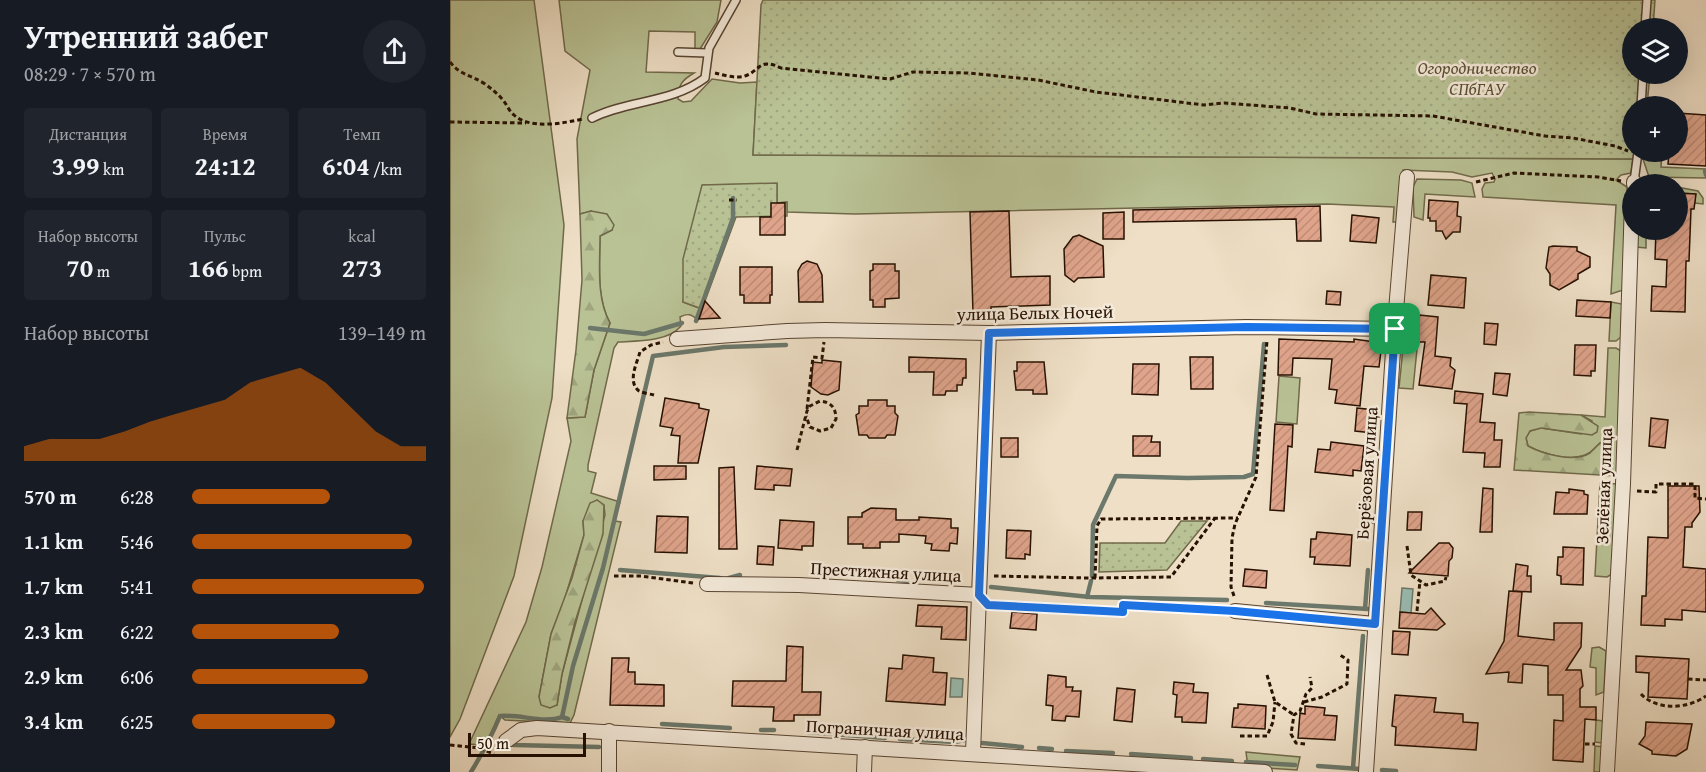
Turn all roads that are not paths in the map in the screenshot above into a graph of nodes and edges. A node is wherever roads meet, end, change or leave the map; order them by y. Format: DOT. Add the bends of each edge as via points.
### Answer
graph roads {
  1 [pos="736,0"];
  2 [pos="1647,0"];
  3 [pos="1646,18"];
  4 [pos="678,52"];
  5 [pos="707,53"];
  6 [pos="592,118"];
  7 [pos="1407,177"];
  8 [pos="1630,240"];
  9 [pos="1395,329"];
  10 [pos="989,333"];
  11 [pos="677,339"];
  12 [pos="708,584"];
  13 [pos="979,595"];
  14 [pos="1236,607"];
  15 [pos="1375,624"];
  16 [pos="609,731"];
  17 [pos="506,741"];
  18 [pos="865,747"];
  19 [pos="973,753"];
  20 [pos="1118,768"];
  21 [pos="609,772"];
  22 [pos="864,772"];
  23 [pos="1265,772"];
  24 [pos="1366,772"];
  25 [pos="1607,772"];
  1 -- 5 [label="lane"];
  2 -- 3 [label="lane"];
  4 -- 5 [label="lane"];
  5 -- 6 [label="lane" via="707,72 699,82 658,99 609,109"];
  7 -- 9 [label="street, Берёзовая улица"];
  8 -- 25 [label="street, Зелёная улица" via="1623,484"];
  9 -- 10 [label="street, улица Белых Ночей"];
  9 -- 15 [label="street, Берёзовая улица"];
  10 -- 11 [label="street, улица Белых Ночей" via="787,331"];
  10 -- 13 [label="street"];
  12 -- 13 [label="street, Престижная улица"];
  13 -- 19 [label="street"];
  14 -- 15 [label="street"];
  15 -- 24 [label="street, Берёзовая улица"];
  16 -- 17 [label="street, Пограничная улица" via="537,728 520,730"];
  16 -- 18 [label="street, Пограничная улица"];
  16 -- 21 [label="street"];
  18 -- 19 [label="street, Пограничная улица"];
  18 -- 22 [label="street"];
  19 -- 20 [label="street, Пограничная улица"];
  20 -- 23 [label="street, Пограничная улица"];
}
